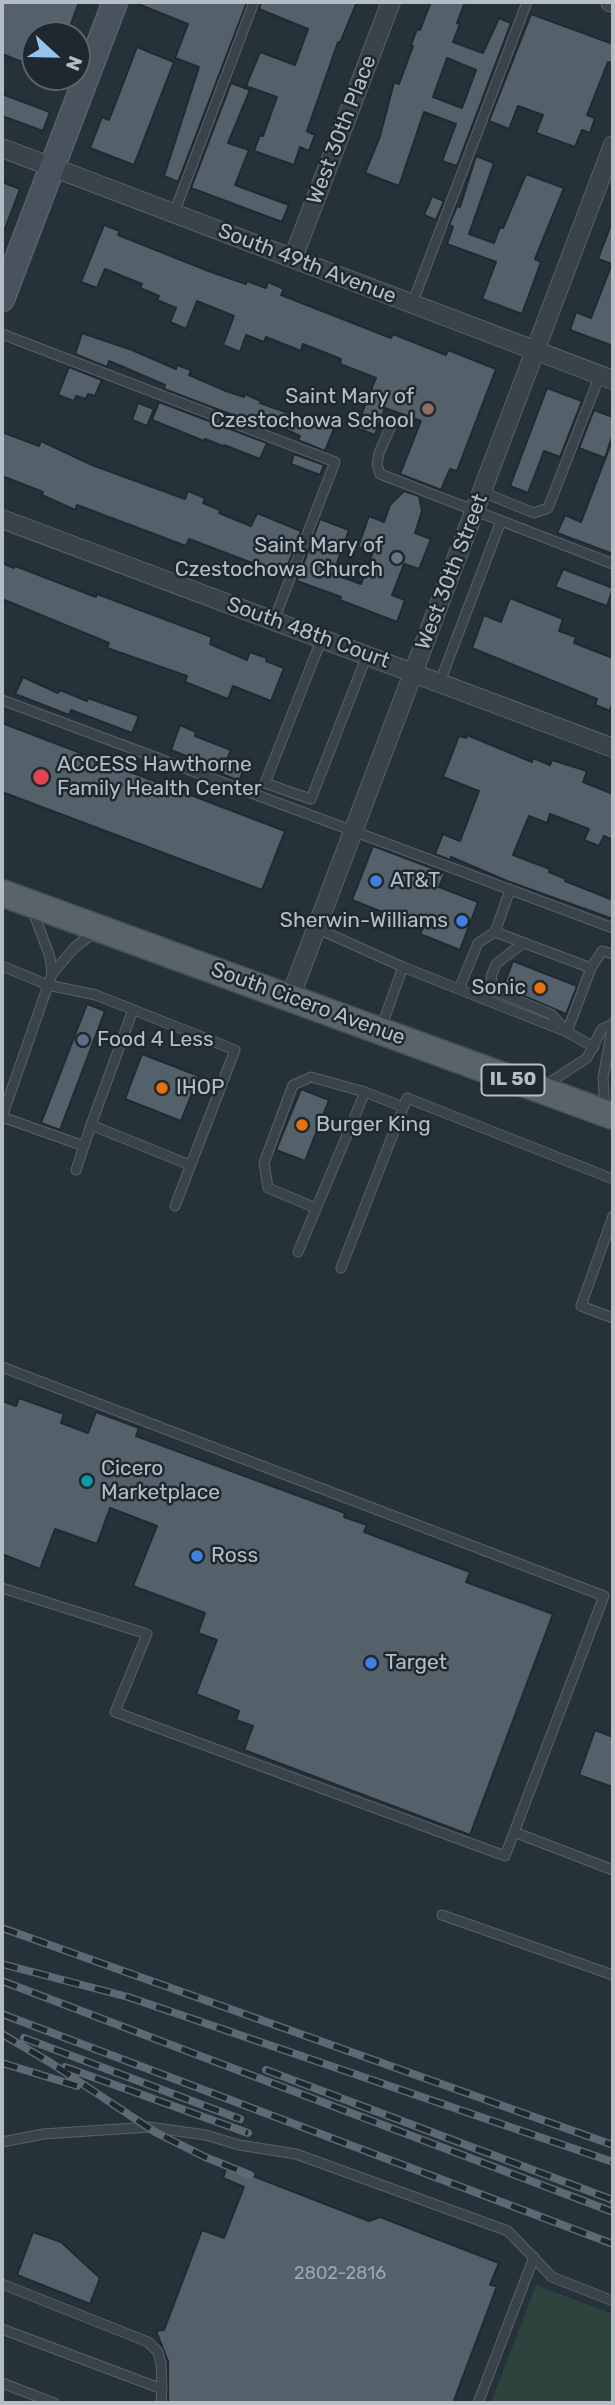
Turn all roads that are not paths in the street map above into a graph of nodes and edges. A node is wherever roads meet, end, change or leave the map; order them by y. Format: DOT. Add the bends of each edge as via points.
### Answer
graph roads {
  1 [pos="115,2"];
  2 [pos="254,2"];
  3 [pos="391,2"];
  4 [pos="527,2"];
  5 [pos="613,145"];
  6 [pos="2,148"];
  7 [pos="52,167"];
  8 [pos="173,213"];
  9 [pos="293,258"];
  10 [pos="2,299"];
  11 [pos="412,304"];
  12 [pos="2,334"];
  13 [pos="536,351"];
  14 [pos="607,377"];
  15 [pos="391,426"];
  16 [pos="482,492"];
  17 [pos="475,511"];
  18 [pos="2,519"];
  19 [pos="501,521"];
  20 [pos="613,564"];
  21 [pos="274,620"];
  22 [pos="322,638"];
  23 [pos="367,655"];
  24 [pos="413,672"];
  25 [pos="440,682"];
  26 [pos="2,700"];
  27 [pos="613,748"];
  28 [pos="293,793"];
  29 [pos="288,807"];
  30 [pos="352,830"];
  31 [pos="510,890"];
  32 [pos="2,893"];
  33 [pos="30,903"];
  34 [pos="316,928"];
  35 [pos="613,928"];
  36 [pos="100,929"];
  37 [pos="495,932"];
  38 [pos="523,943"];
  39 [pos="613,954"];
  40 [pos="2,966"];
  41 [pos="403,967"];
  42 [pos="590,968"];
  43 [pos="52,974"];
  44 [pos="48,985"];
  45 [pos="459,989"];
  46 [pos="290,998"];
  47 [pos="133,1010"];
  48 [pos="613,1024"];
  49 [pos="379,1031"];
  50 [pos="567,1032"];
  51 [pos="594,1047"];
  52 [pos="539,1089"];
  53 [pos="365,1092"];
  54 [pos="403,1107"];
  55 [pos="2,1113"];
  56 [pos="609,1115"];
  57 [pos="92,1125"];
  58 [pos="84,1146"];
  59 [pos="190,1165"];
  60 [pos="76,1170"];
  61 [pos="613,1178"];
  62 [pos="175,1206"];
  63 [pos="316,1209"];
  64 [pos="613,1216"];
  65 [pos="298,1252"];
  66 [pos="341,1268"];
  67 [pos="613,1318"];
  68 [pos="2,1367"];
  69 [pos="2,1588"];
  70 [pos="514,1832"];
  71 [pos="613,1870"];
  72 [pos="442,1914"];
  73 [pos="613,1975"];
  74 [pos="2,2142"];
  75 [pos="534,2257"];
  76 [pos="2,2284"];
  77 [pos="613,2301"];
  78 [pos="2,2329"];
  79 [pos="2,2383"];
  80 [pos="162,2389"];
  81 [pos="54,2403"];
  82 [pos="160,2403"];
  83 [pos="478,2403"];
  1 -- 7 [label="main road"];
  2 -- 8 [label="lane"];
  3 -- 9 [label="street, West 30th Place"];
  4 -- 11 [label="lane"];
  5 -- 13 [label="street, West 30th Street"];
  6 -- 7 [label="street, South 49th Avenue"];
  7 -- 8 [label="street, South 49th Avenue"];
  7 -- 10 [label="main road"];
  8 -- 9 [label="street, South 49th Avenue"];
  9 -- 11 [label="street, South 49th Avenue"];
  11 -- 13 [label="street, South 49th Avenue"];
  12 -- 21 [label="lane" via="335,462"];
  13 -- 14 [label="street, South 49th Avenue"];
  13 -- 16 [label="street, West 30th Street"];
  14 -- 16 [label="lane" via="548,508 534,513"];
  15 -- 17 [label="lane" via="377,471"];
  16 -- 17 [label="street, West 30th Street"];
  17 -- 19 [label="lane"];
  17 -- 24 [label="street, West 30th Street"];
  18 -- 21 [label="street, South 48th Court"];
  19 -- 20 [label="lane"];
  19 -- 25 [label="lane"];
  21 -- 22 [label="street, South 48th Court"];
  22 -- 23 [label="street, South 48th Court"];
  22 -- 28 [label="lane" via="265,783"];
  23 -- 24 [label="street, South 48th Court"];
  23 -- 28 [label="lane" via="311,799"];
  24 -- 25 [label="street, South 48th Court"];
  24 -- 30 [label="street, West 30th Street"];
  25 -- 27 [label="street, South 48th Court"];
  26 -- 29 [label="lane"];
  28 -- 29 [label="lane"];
  29 -- 30 [label="lane"];
  30 -- 31 [label="lane"];
  30 -- 34 [label="street, West 30th Street"];
  31 -- 35 [label="lane"];
  31 -- 37 [label="lane"];
  32 -- 33 [label="main road, South Cicero Avenue / IL 50"];
  33 -- 36 [label="main road, South Cicero Avenue / IL 50"];
  33 -- 43 [label="lane"];
  34 -- 41 [label="lane"];
  34 -- 46 [label="street, West 30th Street"];
  36 -- 43 [label="lane" via="75,947"];
  36 -- 46 [label="main road, South Cicero Avenue / IL 50"];
  37 -- 38 [label="lane"];
  37 -- 45 [label="lane" via="478,943"];
  38 -- 42 [label="lane"];
  38 -- 50 [label="lane" via="496,964 491,977 495,991 551,1014"];
  39 -- 42 [label="lane" via="602,951"];
  40 -- 44 [label="lane"];
  41 -- 45 [label="lane"];
  41 -- 49 [label="lane"];
  42 -- 50 [label="lane"];
  43 -- 44 [label="lane"];
  44 -- 47 [label="lane" via="96,995"];
  44 -- 55 [label="lane"];
  45 -- 50 [label="lane"];
  46 -- 49 [label="main road, South Cicero Avenue / IL 50"];
  47 -- 57 [label="lane"];
  47 -- 59 [label="lane" via="234,1050"];
  48 -- 51 [label="lane" via="602,1029"];
  48 -- 56 [label="lane" via="603,1078"];
  49 -- 52 [label="main road, South Cicero Avenue / IL 50"];
  50 -- 51 [label="lane"];
  51 -- 52 [label="lane" via="587,1058"];
  52 -- 56 [label="main road, South Cicero Avenue / IL 50"];
  53 -- 54 [label="lane"];
  53 -- 63 [label="lane"];
  53 -- 63 [label="lane" via="311,1077 293,1085 264,1163 268,1188"];
  54 -- 61 [label="lane" via="407,1098"];
  54 -- 66 [label="lane"];
  55 -- 58 [label="lane"];
  57 -- 58 [label="lane"];
  57 -- 59 [label="lane"];
  58 -- 60 [label="lane"];
  59 -- 62 [label="lane"];
  63 -- 65 [label="lane"];
  64 -- 67 [label="lane" via="581,1306"];
  68 -- 70 [label="lane" via="604,1596"];
  69 -- 70 [label="lane" via="146,1634 115,1712 505,1856"];
  70 -- 71 [label="lane"];
  72 -- 73 [label="lane"];
  74 -- 75 [label="lane" via="43,2134 149,2127 296,2154 508,2231"];
  75 -- 77 [label="lane" via="552,2277"];
  75 -- 83 [label="lane"];
  76 -- 80 [label="lane" via="148,2342 158,2353"];
  78 -- 80 [label="lane"];
  79 -- 81 [label="lane"];
  80 -- 82 [label="lane"];
}
